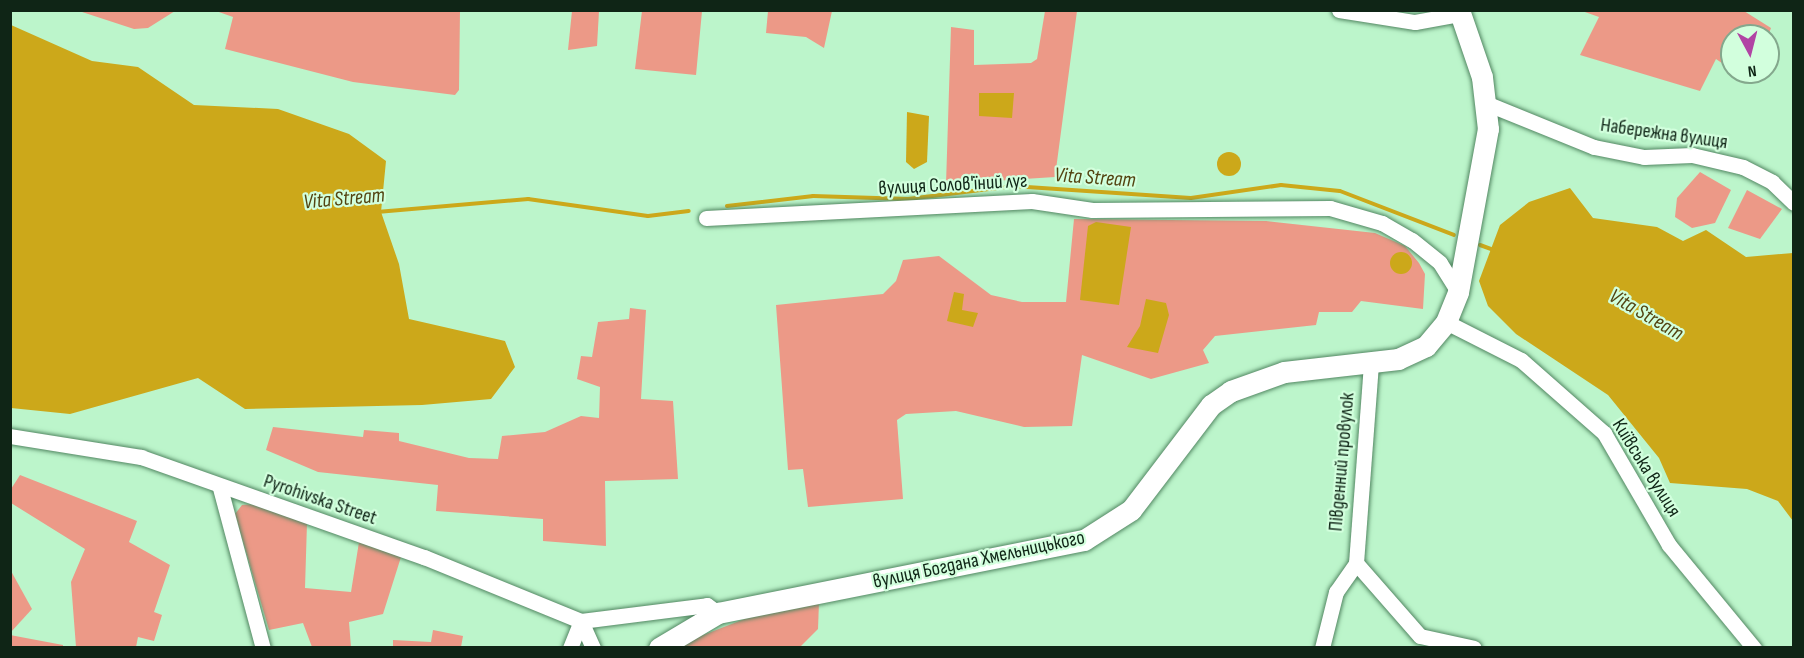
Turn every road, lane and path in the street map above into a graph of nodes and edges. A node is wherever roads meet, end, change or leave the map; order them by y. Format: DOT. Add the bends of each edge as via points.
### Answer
graph roads {
  1 [pos="1339,10"];
  2 [pos="1459,12"];
  3 [pos="1488,104"];
  4 [pos="1794,203"];
  5 [pos="706,218"];
  6 [pos="1458,292"];
  7 [pos="1446,322"];
  8 [pos="1371,364"];
  9 [pos="10,436"];
  10 [pos="220,488"];
  11 [pos="1356,563"];
  12 [pos="718,613"];
  13 [pos="581,621"];
  14 [pos="263,648"];
  15 [pos="570,648"];
  16 [pos="593,648"];
  17 [pos="659,648"];
  18 [pos="1322,648"];
  19 [pos="1474,648"];
  20 [pos="1754,648"];
  1 -- 2 [label="street" via="1415,22"];
  2 -- 3 [label="street, вулиця Богдана Хмельницького"];
  3 -- 4 [label="street, Набережна вулиця" via="1594,147 1644,157 1692,155 1743,167 1772,182"];
  3 -- 6 [label="street, вулиця Богдана Хмельницького" via="1477,214"];
  5 -- 6 [label="street, вулиця Солов'їний луг" via="1032,201 1092,210 1330,208 1382,223 1412,240 1440,263"];
  6 -- 7 [label="street, вулиця Богдана Хмельницького"];
  7 -- 8 [label="street, вулиця Богдана Хмельницького" via="1415,352"];
  7 -- 20 [label="street, Київська вулиця" via="1521,360 1604,433 1670,545"];
  8 -- 11 [label="street, Південний провулок"];
  8 -- 12 [label="street, вулиця Богдана Хмельницького" via="1284,372 1231,391 1211,405 1131,510 1083,540"];
  9 -- 10 [label="street, Pyrohivska Street" via="141,458"];
  10 -- 13 [label="street, Pyrohivska Street" via="424,557"];
  10 -- 14 [label="street"];
  11 -- 18 [label="street" via="1336,592"];
  11 -- 19 [label="street" via="1420,636"];
  12 -- 13 [label="street" via="707,605"];
  12 -- 17 [label="street, вулиця Богдана Хмельницького"];
  13 -- 15 [label="street"];
  13 -- 16 [label="street"];
}
